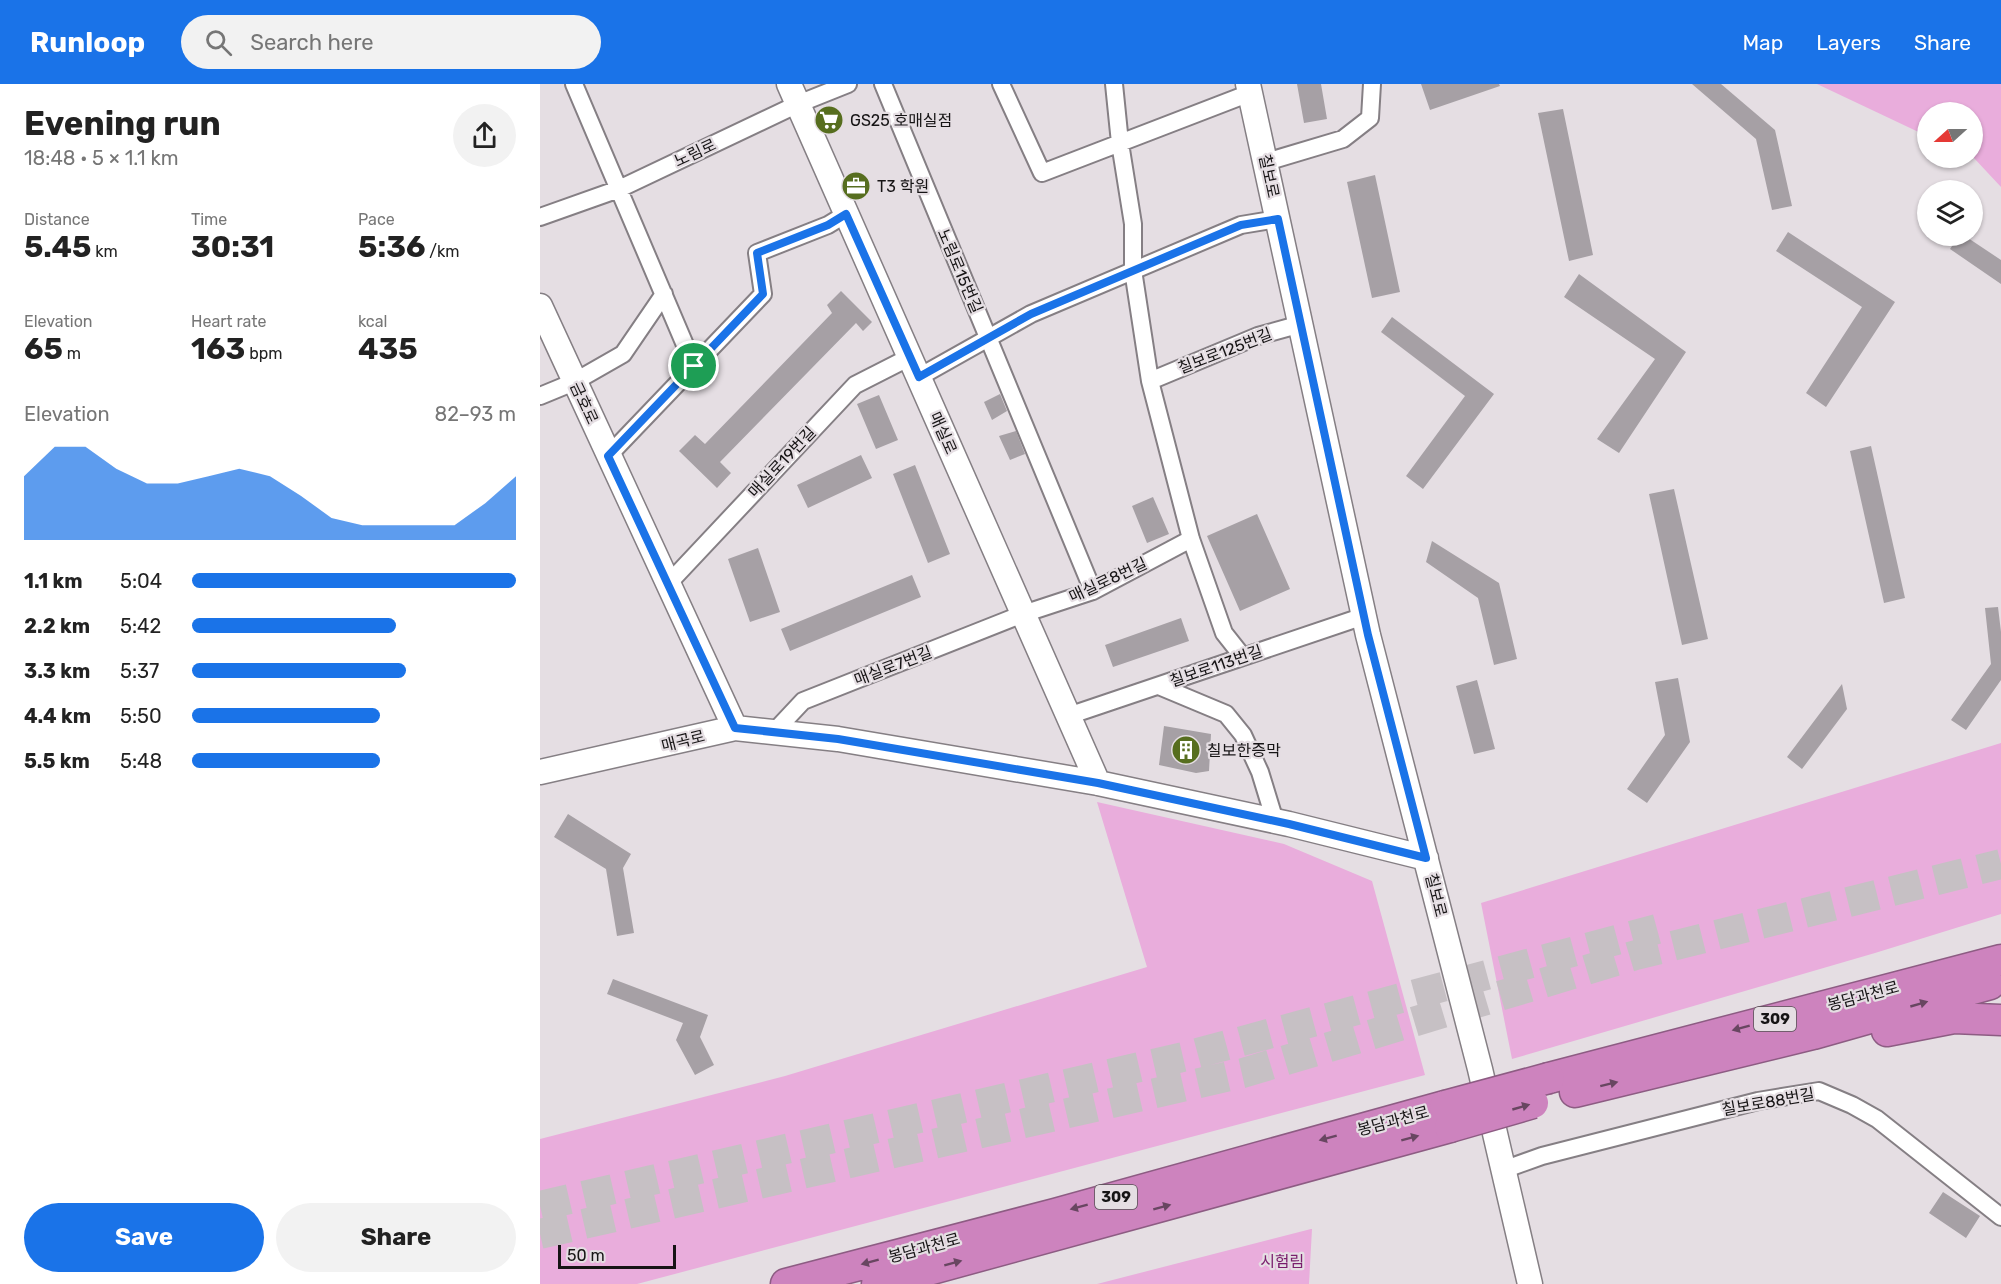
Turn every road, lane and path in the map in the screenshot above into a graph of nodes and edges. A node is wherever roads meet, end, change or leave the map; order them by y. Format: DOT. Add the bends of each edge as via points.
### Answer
graph roads {
  1 [pos="574,84"];
  2 [pos="848,84"];
  3 [pos="883,84"];
  4 [pos="1001,84"];
  5 [pos="1114,84"];
  6 [pos="1372,84"];
  7 [pos="1249,88"];
  8 [pos="794,94"];
  9 [pos="1120,143"];
  10 [pos="1266,162"];
  11 [pos="619,189"];
  12 [pos="846,214"];
  13 [pos="540,217"];
  14 [pos="1278,219"];
  15 [pos="1133,270"];
  16 [pos="664,294"];
  17 [pos="540,306"];
  18 [pos="1301,324"];
  19 [pos="988,338"];
  20 [pos="694,366"];
  21 [pos="914,367"];
  22 [pos="1150,381"];
  23 [pos="574,382"];
  24 [pos="542,390"];
  25 [pos="608,456"];
  26 [pos="1191,539"];
  27 [pos="668,584"];
  28 [pos="1093,591"];
  29 [pos="1023,614"];
  30 [pos="1364,616"];
  31 [pos="1243,657"];
  32 [pos="1159,686"];
  33 [pos="1068,717"];
  34 [pos="735,728"];
  35 [pos="773,733"];
  36 [pos="540,772"];
  37 [pos="1098,783"];
  38 [pos="1275,821"];
  39 [pos="1426,858"];
  40 [pos="2001,940"];
  41 [pos="2001,960"];
  42 [pos="2001,981"];
  43 [pos="2001,1020"];
  44 [pos="1811,1022"];
  45 [pos="1447,1117"];
  46 [pos="1503,1170"];
  47 [pos="2001,1217"];
  48 [pos="786,1284"];
  49 [pos="877,1284"];
  50 [pos="1530,1284"];
  1 -- 11 [label="street"];
  2 -- 8 [label="street, 노림로"];
  3 -- 19 [label="street, 노림로15번길"];
  4 -- 9 [label="street" via="1042,173"];
  5 -- 9 [label="street"];
  6 -- 10 [label="street" via="1370,118 1343,139"];
  7 -- 9 [label="street"];
  7 -- 10 [label="street, 칠보로"];
  8 -- 11 [label="street, 노림로"];
  8 -- 12 [label="street, 매실로"];
  9 -- 15 [label="street" via="1133,224"];
  10 -- 14 [label="street, 칠보로"];
  11 -- 13 [label="street, 노림로"];
  11 -- 16 [label="street"];
  12 -- 20 [label="street" via="757,253 763,294"];
  12 -- 21 [label="street, 매실로"];
  14 -- 15 [label="street, 매실로19번길" via="1241,225"];
  14 -- 18 [label="street, 칠보로"];
  15 -- 19 [label="street, 매실로19번길" via="1031,314"];
  15 -- 22 [label="street"];
  16 -- 20 [label="street"];
  16 -- 23 [label="street" via="623,354"];
  17 -- 23 [label="street, 금호로"];
  18 -- 22 [label="street, 칠보로125번길" via="1258,336"];
  18 -- 30 [label="street, 칠보로"];
  19 -- 21 [label="street, 매실로19번길"];
  19 -- 28 [label="street, 노림로15번길"];
  20 -- 25 [label="street"];
  21 -- 27 [label="street, 매실로19번길" via="855,385"];
  21 -- 29 [label="street, 매실로"];
  22 -- 26 [label="street"];
  23 -- 24 [label="street"];
  23 -- 25 [label="street, 금호로"];
  25 -- 27 [label="street, 금호로"];
  26 -- 28 [label="street, 매실로8번길"];
  26 -- 31 [label="street" via="1224,633"];
  27 -- 34 [label="street, 금호로"];
  28 -- 29 [label="street, 매실로8번길"];
  29 -- 33 [label="street, 매실로"];
  29 -- 35 [label="street, 매실로7번길" via="803,701"];
  30 -- 31 [label="street, 칠보로113번길"];
  30 -- 39 [label="street, 칠보로"];
  31 -- 32 [label="street, 칠보로113번길"];
  32 -- 33 [label="street, 칠보로113번길"];
  32 -- 38 [label="street" via="1226,714 1242,735 1260,772"];
  33 -- 37 [label="street, 매실로"];
  34 -- 35 [label="street, 매곡로"];
  34 -- 36 [label="street, 매곡로"];
  35 -- 37 [label="street, 매곡로" via="838,739"];
  37 -- 38 [label="street, 매곡로"];
  38 -- 39 [label="street, 매곡로"];
  39 -- 46 [label="street, 칠보로"];
  40 -- 44 [label="highway" via="1876,979"];
  41 -- 44 [label="highway, 봉담과천로 / 309"];
  44 -- 42 [label="highway, 봉담과천로 / 309, one-way"];
  43 -- 44 [label="highway" via="1954,1018 1869,1035"];
  44 -- 45 [label="highway, 봉담과천로 / 309, bridge"];
  45 -- 48 [label="highway, 봉담과천로 / 309, one-way"];
  49 -- 45 [label="highway, 봉담과천로 / 309, one-way"];
  46 -- 47 [label="street, 칠보로88번길" via="1542,1156 1758,1101 1819,1091 1877,1119"];
  46 -- 50 [label="street, 칠보로"];
}
